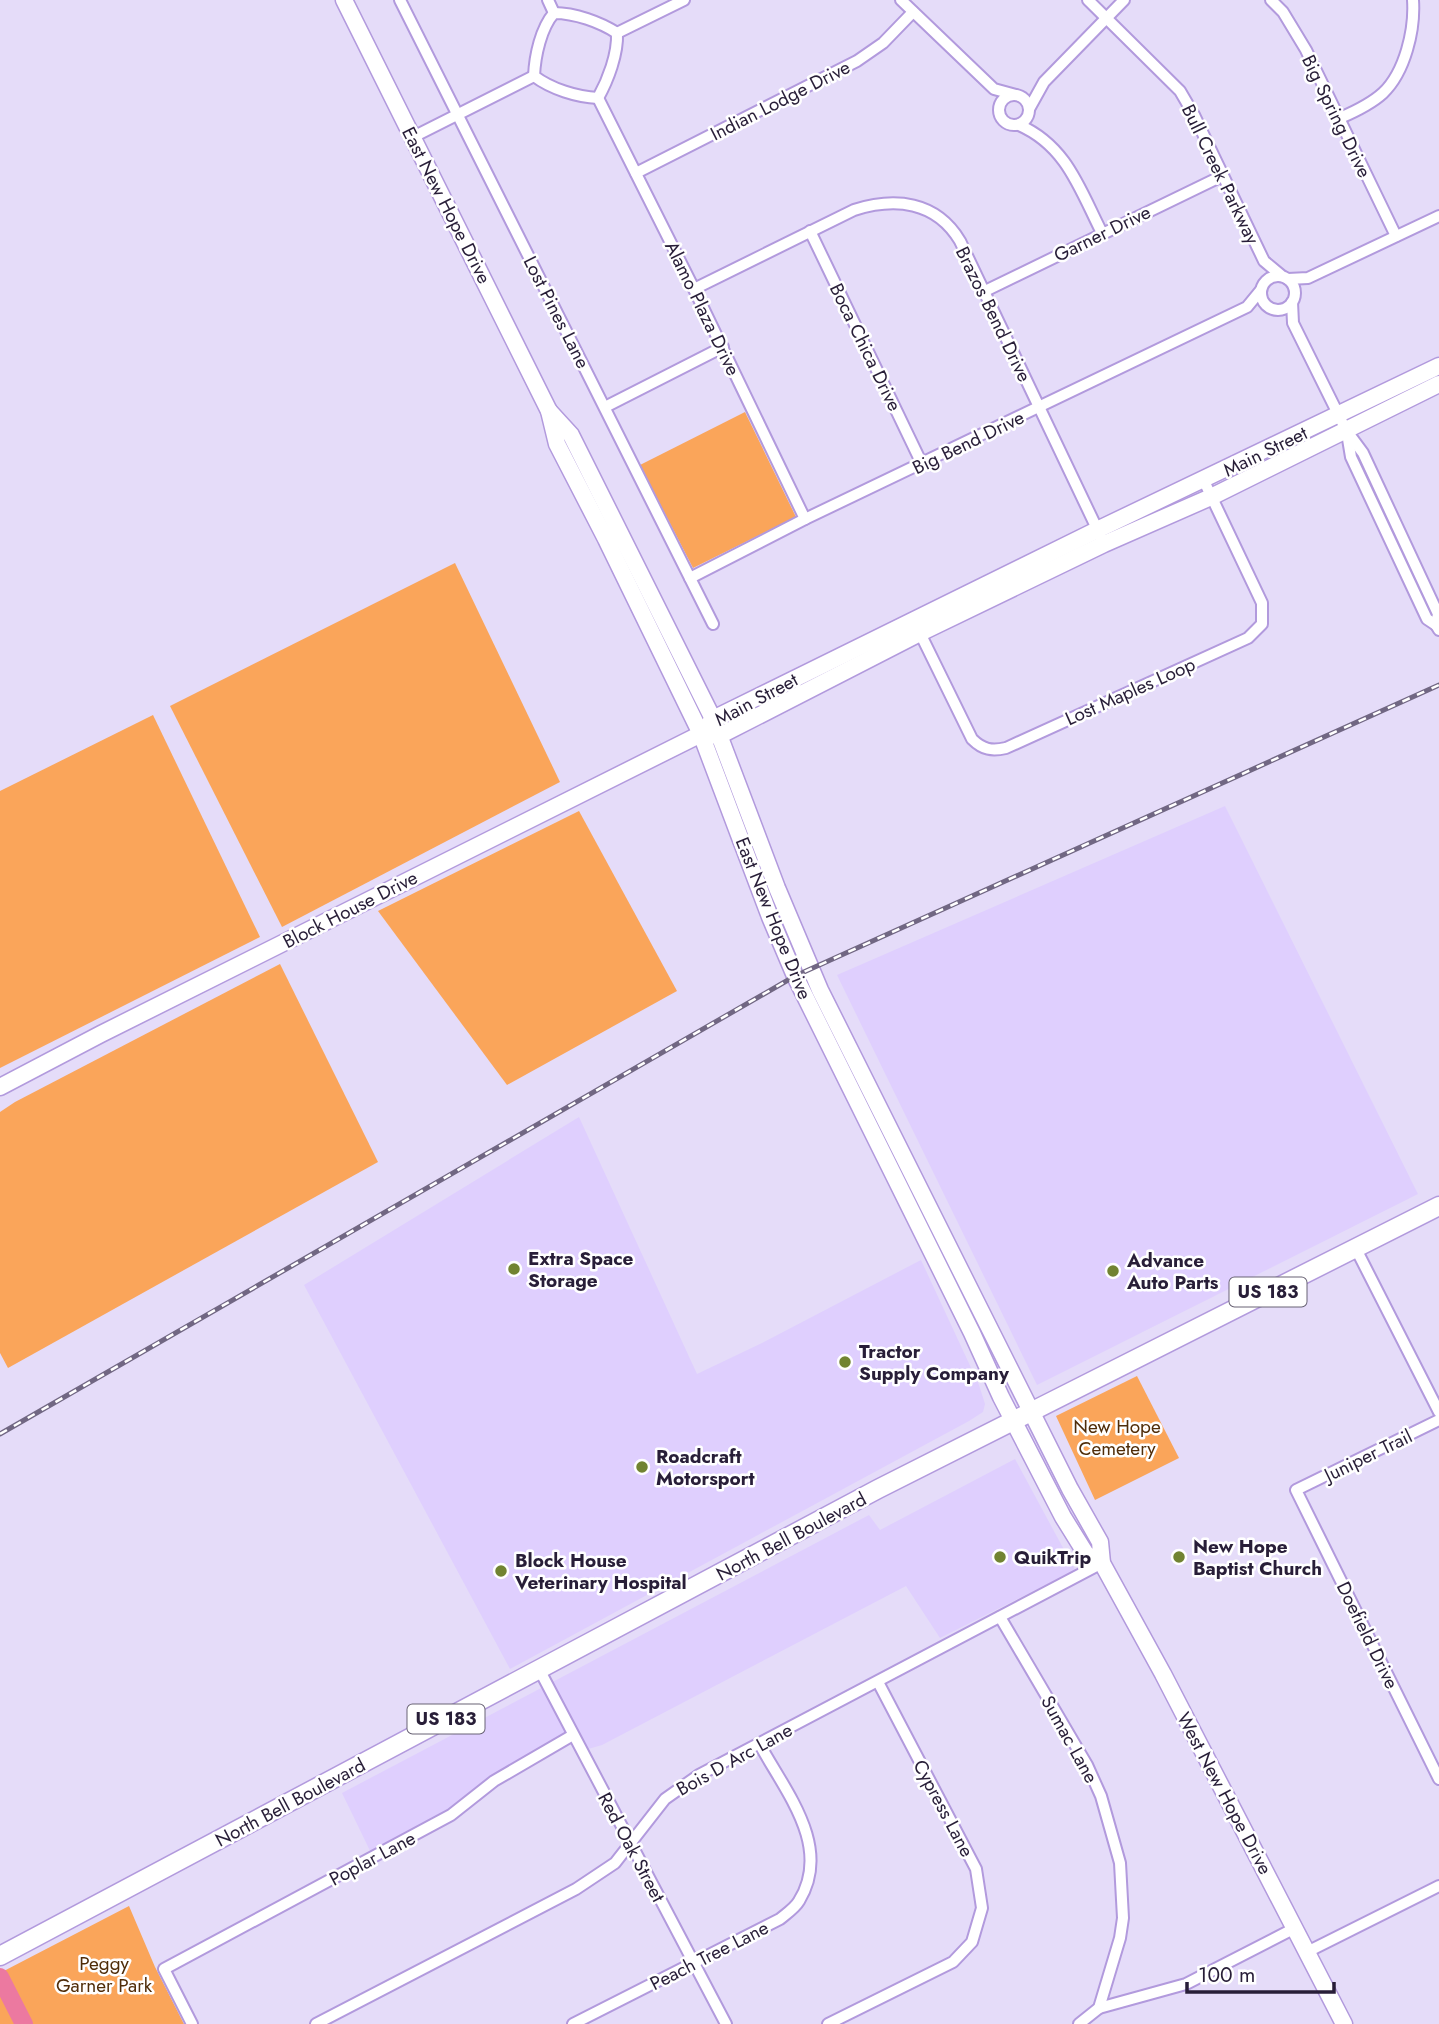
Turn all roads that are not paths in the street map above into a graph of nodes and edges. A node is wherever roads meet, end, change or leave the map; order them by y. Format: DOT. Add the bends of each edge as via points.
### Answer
graph roads {
  1 [pos="344,0"];
  2 [pos="400,0"];
  3 [pos="548,0"];
  4 [pos="684,0"];
  5 [pos="901,0"];
  6 [pos="1088,0"];
  7 [pos="1125,0"];
  8 [pos="1271,0"];
  9 [pos="1413,0"];
  10 [pos="913,12"];
  11 [pos="554,13"];
  12 [pos="1107,18"];
  13 [pos="617,33"];
  14 [pos="534,76"];
  15 [pos="1044,82"];
  16 [pos="993,89"];
  17 [pos="1018,95"];
  18 [pos="598,98"];
  19 [pos="999,111"];
  20 [pos="1029,111"];
  21 [pos="458,115"];
  22 [pos="1339,118"];
  23 [pos="1019,125"];
  24 [pos="1038,133"];
  25 [pos="413,137"];
  26 [pos="636,173"];
  27 [pos="1222,176"];
  28 [pos="1439,216"];
  29 [pos="810,231"];
  30 [pos="1102,233"];
  31 [pos="1396,236"];
  32 [pos="1264,261"];
  33 [pos="1285,277"];
  34 [pos="1308,278"];
  35 [pos="1262,288"];
  36 [pos="694,289"];
  37 [pos="983,292"];
  38 [pos="1294,298"];
  39 [pos="1247,307"];
  40 [pos="1272,309"];
  41 [pos="1293,323"];
  42 [pos="723,347"];
  43 [pos="1439,366"];
  44 [pos="1439,384"];
  45 [pos="605,407"];
  46 [pos="1039,408"];
  47 [pos="550,411"];
  48 [pos="1339,415"];
  49 [pos="1346,430"];
  50 [pos="922,464"];
  51 [pos="1204,481"];
  52 [pos="1211,496"];
  53 [pos="805,519"];
  54 [pos="1101,537"];
  55 [pos="690,578"];
  56 [pos="713,624"];
  57 [pos="917,626"];
  58 [pos="1438,627"];
  59 [pos="713,719"];
  60 [pos="701,734"];
  61 [pos="719,736"];
  62 [pos="0,1087"];
  63 [pos="1439,1206"];
  64 [pos="1355,1247"];
  65 [pos="1030,1411"];
  66 [pos="1439,1412"];
  67 [pos="1012,1420"];
  68 [pos="1439,1420"];
  69 [pos="1296,1490"];
  70 [pos="1102,1563"];
  71 [pos="1000,1617"];
  72 [pos="539,1669"];
  73 [pos="878,1682"];
  74 [pos="573,1735"];
  75 [pos="759,1743"];
  76 [pos="1439,1779"];
  77 [pos="631,1844"];
  78 [pos="1439,1886"];
  79 [pos="1295,1928"];
  80 [pos="8,1952"];
  81 [pos="1307,1952"];
  82 [pos="693,1962"];
  83 [pos="1099,2008"];
  84 [pos="192,2024"];
  85 [pos="316,2024"];
  86 [pos="573,2024"];
  87 [pos="726,2024"];
  88 [pos="828,2024"];
  89 [pos="1079,2024"];
  90 [pos="1344,2024"];
  1 -- 25 [label="main road, East New Hope Drive"];
  2 -- 21 [label="street, Lost Pines Lane"];
  3 -- 11 [label="street"];
  4 -- 13 [label="street"];
  5 -- 10 [label="street"];
  6 -- 12 [label="street, Bull Creek Parkway"];
  7 -- 12 [label="street"];
  8 -- 22 [label="street, Big Spring Drive" via="1306,50"];
  9 -- 22 [label="street" via="1408,42 1393,81 1374,100"];
  10 -- 16 [label="street"];
  10 -- 26 [label="street, Indian Lodge Drive" via="883,43 857,61"];
  11 -- 13 [label="street"];
  11 -- 14 [label="street" via="546,22"];
  12 -- 15 [label="street"];
  12 -- 27 [label="street, Bull Creek Parkway" via="1180,91"];
  13 -- 18 [label="street"];
  14 -- 18 [label="street" via="545,84"];
  14 -- 21 [label="street"];
  15 -- 17 [label="street"];
  15 -- 20 [label="street"];
  16 -- 17 [label="street"];
  16 -- 19 [label="street"];
  17 -- 19 [label="street" via="1006,97"];
  17 -- 20 [label="street"];
  18 -- 26 [label="street, Alamo Plaza Drive"];
  19 -- 23 [label="street" via="1005,123"];
  20 -- 23 [label="street"];
  20 -- 24 [label="street"];
  21 -- 25 [label="street"];
  21 -- 45 [label="street, Lost Pines Lane"];
  22 -- 31 [label="street, Big Spring Drive"];
  23 -- 24 [label="street"];
  24 -- 30 [label="street" via="1066,162"];
  25 -- 47 [label="main road, East New Hope Drive"];
  26 -- 36 [label="street, Alamo Plaza Drive"];
  27 -- 30 [label="street, Garner Drive"];
  27 -- 32 [label="street, Bull Creek Parkway"];
  28 -- 31 [label="street"];
  29 -- 36 [label="street, Brazos Bend Drive"];
  29 -- 37 [label="street, Brazos Bend Drive" via="874,204 911,203 928,210 956,235"];
  29 -- 50 [label="street, Boca Chica Drive"];
  30 -- 37 [label="street, Garner Drive"];
  31 -- 34 [label="street"];
  32 -- 33 [label="street, Bull Creek Parkway"];
  32 -- 35 [label="street, Bull Creek Parkway"];
  33 -- 34 [label="street"];
  33 -- 35 [label="street" via="1271,277"];
  33 -- 38 [label="street" via="1294,286"];
  34 -- 38 [label="street"];
  35 -- 39 [label="street, Big Bend Drive"];
  35 -- 40 [label="street" via="1262,298"];
  36 -- 42 [label="street, Alamo Plaza Drive"];
  37 -- 46 [label="street, Brazos Bend Drive"];
  38 -- 40 [label="street" via="1285,309"];
  38 -- 41 [label="street"];
  39 -- 40 [label="street, Big Bend Drive"];
  39 -- 46 [label="street, Big Bend Drive"];
  40 -- 41 [label="street"];
  41 -- 48 [label="street"];
  42 -- 45 [label="street"];
  42 -- 53 [label="street, Alamo Plaza Drive"];
  43 -- 48 [label="main road, Main Street"];
  44 -- 49 [label="main road, Main Street"];
  45 -- 55 [label="street, Lost Pines Lane"];
  46 -- 50 [label="street, Big Bend Drive"];
  46 -- 54 [label="street, Brazos Bend Drive"];
  47 -- 59 [label="main road, East New Hope Drive" via="571,435"];
  47 -- 60 [label="main road, East New Hope Drive" via="557,444"];
  48 -- 49 [label="street"];
  48 -- 51 [label="main road, Main Street"];
  49 -- 52 [label="main road, Main Street"];
  49 -- 58 [label="street" via="1363,453 1438,614"];
  50 -- 53 [label="street, Big Bend Drive"];
  51 -- 52 [label="street, Lost Maples Loop"];
  51 -- 54 [label="main road, Main Street"];
  52 -- 54 [label="main road, Main Street"];
  52 -- 57 [label="street, Lost Maples Loop" via="1262,603 1262,624 1248,638 1006,748 986,749 972,739"];
  53 -- 55 [label="street, Big Bend Drive"];
  54 -- 57 [label="main road, Main Street"];
  55 -- 56 [label="street, Lost Pines Lane"];
  57 -- 59 [label="main road, Main Street"];
  57 -- 61 [label="main road, Main Street"];
  59 -- 60 [label="main road, Main Street"];
  59 -- 61 [label="main road, East New Hope Drive"];
  60 -- 61 [label="main road, Main Street"];
  60 -- 62 [label="main road, Block House Drive"];
  60 -- 67 [label="main road, East New Hope Drive" via="796,976"];
  61 -- 65 [label="main road, East New Hope Drive" via="820,990"];
  63 -- 64 [label="main road, North Bell Boulevard / US 183"];
  64 -- 65 [label="main road, North Bell Boulevard / US 183"];
  64 -- 66 [label="street"];
  65 -- 67 [label="main road, North Bell Boulevard / US 183"];
  65 -- 70 [label="main road, West New Hope Drive" via="1100,1542"];
  67 -- 70 [label="main road, West New Hope Drive" via="1074,1535 1086,1554"];
  67 -- 72 [label="main road, North Bell Boulevard / US 183"];
  68 -- 69 [label="street, Juniper Trail"];
  69 -- 76 [label="street, Doefield Drive"];
  70 -- 71 [label="street, Bois D Arc Lane"];
  70 -- 79 [label="main road, West New Hope Drive"];
  71 -- 73 [label="street, Bois D Arc Lane"];
  71 -- 83 [label="street, Sumac Lane" via="1087,1765 1113,1836 1123,1918"];
  72 -- 74 [label="street, Red Oak Street"];
  72 -- 80 [label="main road, North Bell Boulevard / US 183"];
  73 -- 75 [label="street, Bois D Arc Lane"];
  73 -- 88 [label="street, Cypress Lane" via="976,1868 982,1908 972,1942 953,1962"];
  74 -- 77 [label="street, Red Oak Street"];
  74 -- 84 [label="street, Poplar Lane" via="494,1781 451,1815 164,1969"];
  75 -- 77 [label="street, Bois D Arc Lane" via="678,1787"];
  75 -- 82 [label="street, Peach Tree Lane" via="803,1821 811,1852 809,1877 798,1902 780,1919"];
  77 -- 82 [label="street, Red Oak Street"];
  77 -- 85 [label="street, Bois D Arc Lane" via="615,1863 576,1889"];
  78 -- 81 [label="street"];
  79 -- 81 [label="main road, West New Hope Drive"];
  79 -- 83 [label="street" via="1186,1984"];
  81 -- 90 [label="main road, West New Hope Drive"];
  82 -- 86 [label="street, Peach Tree Lane"];
  82 -- 87 [label="street, Red Oak Street"];
  83 -- 89 [label="street"];
}
